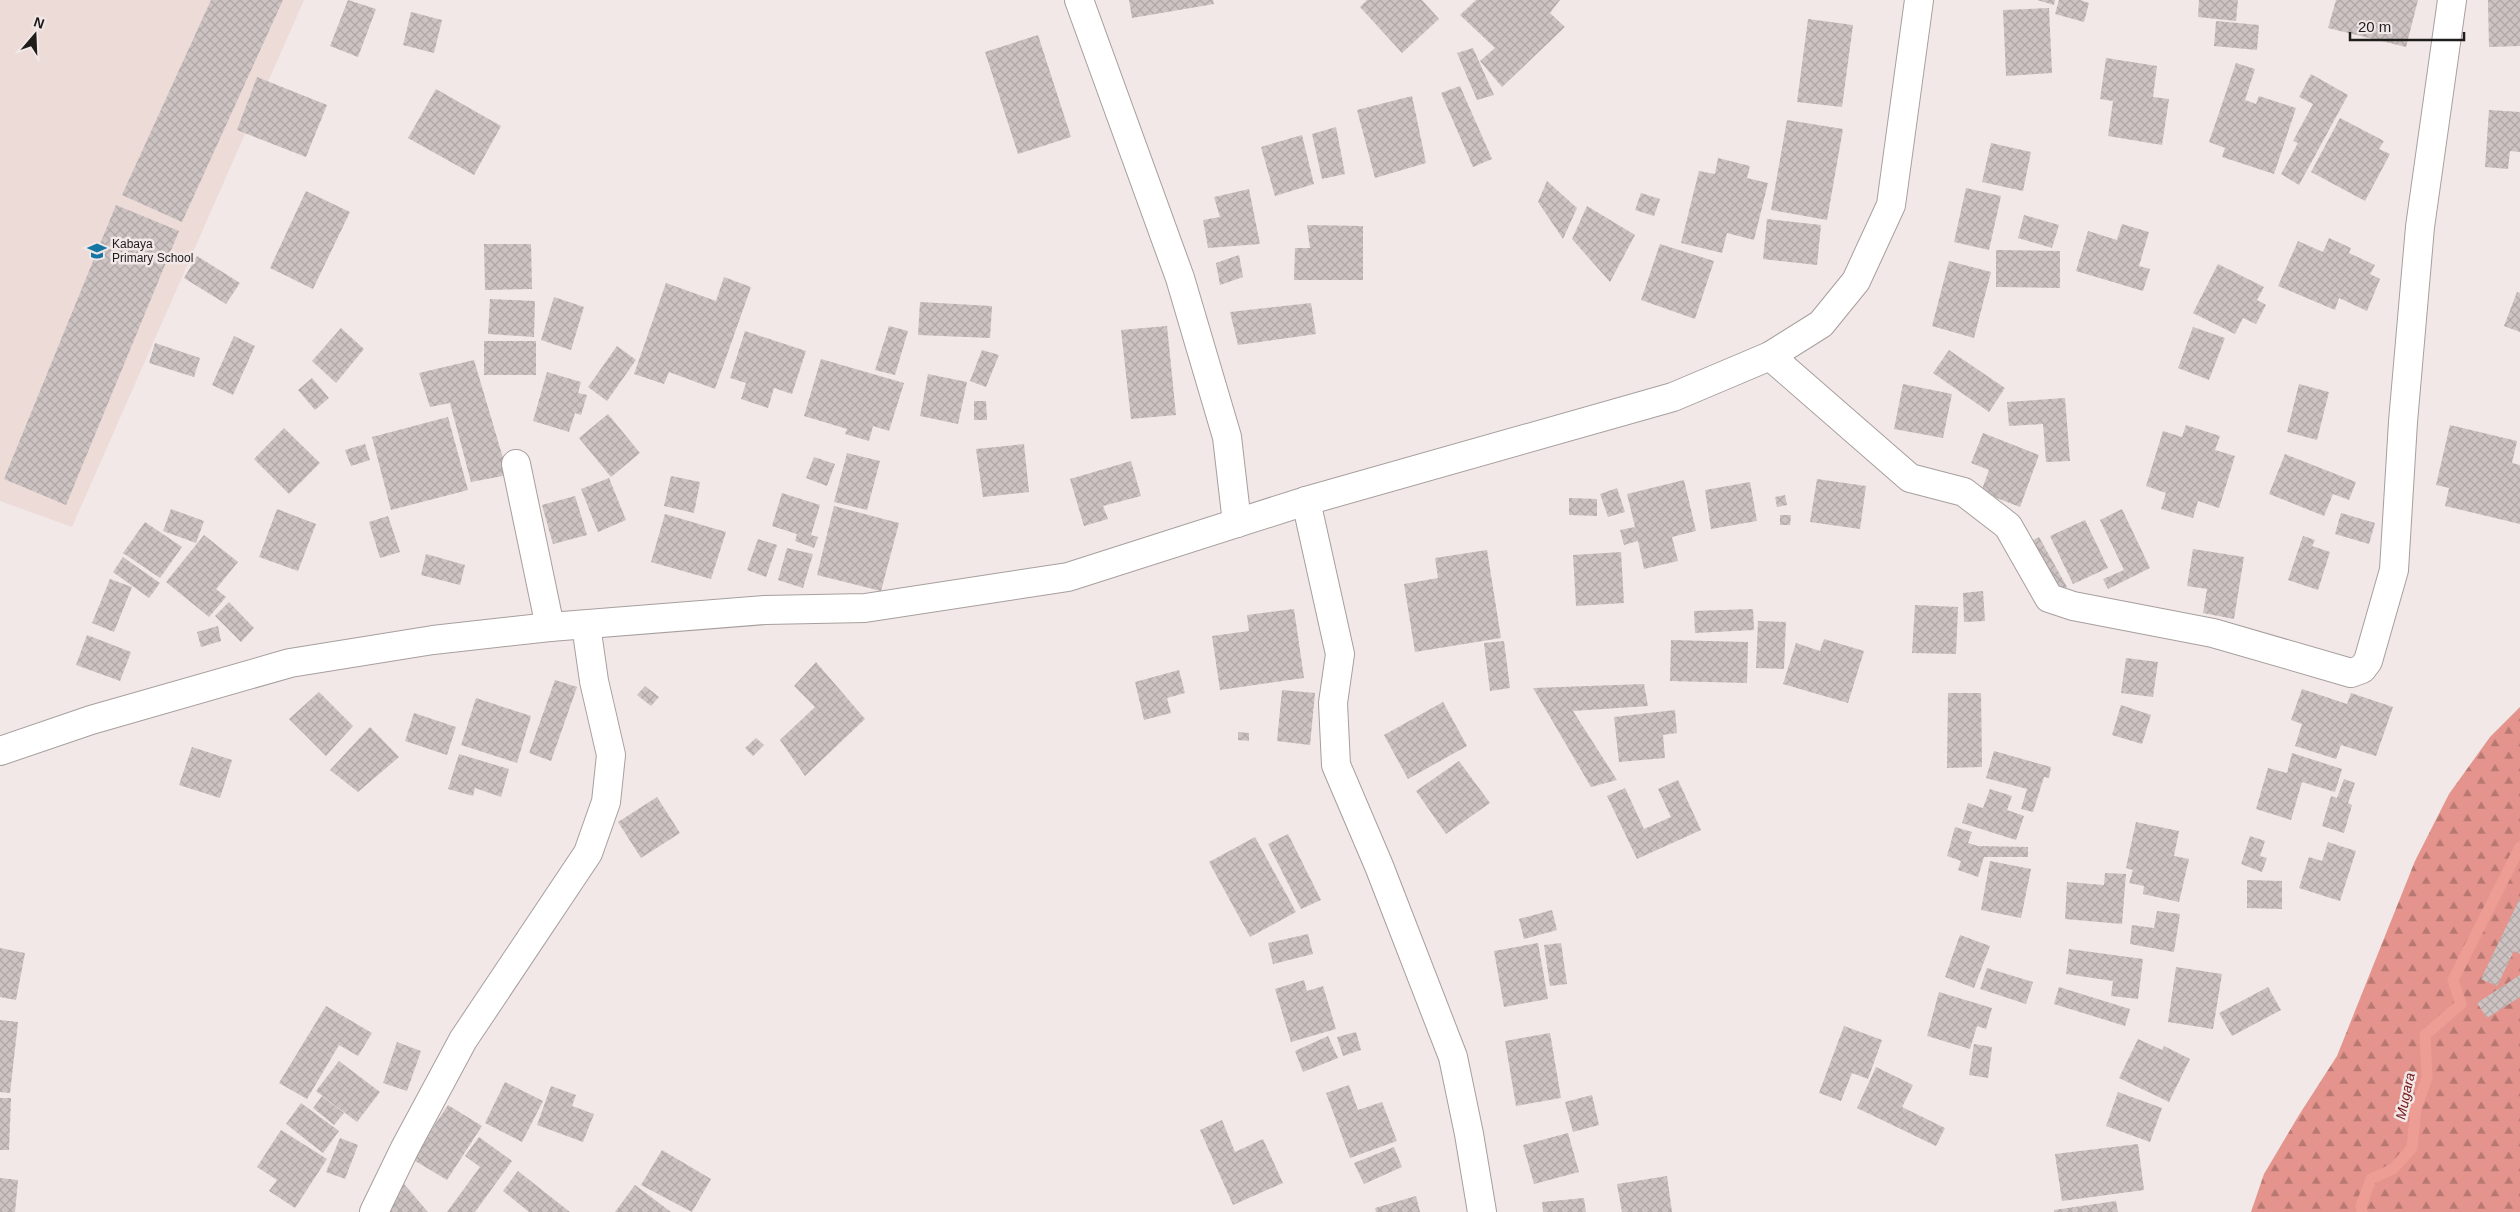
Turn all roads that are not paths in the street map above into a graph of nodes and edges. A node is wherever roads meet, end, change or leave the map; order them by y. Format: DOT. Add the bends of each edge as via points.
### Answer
graph roads {
  1 [pos="1079,0"];
  2 [pos="1919,0"];
  3 [pos="2452,0"];
  4 [pos="1770,356"];
  5 [pos="516,464"];
  6 [pos="1306,501"];
  7 [pos="1237,523"];
  8 [pos="586,625"];
  9 [pos="550,627"];
  10 [pos="0,751"];
  11 [pos="374,1212"];
  12 [pos="1482,1212"];
  1 -- 7 [label="street" via="1180,278 1227,437"];
  2 -- 4 [label="street" via="1891,205 1856,281 1821,324"];
  3 -- 4 [label="street" via="2420,227 2394,570 2368,661 2362,669 2351,673 2213,633 2073,606 2049,598 2008,526 1964,492 1910,478"];
  4 -- 6 [label="street" via="1673,398"];
  5 -- 9 [label="street"];
  6 -- 7 [label="street"];
  6 -- 12 [label="street" via="1340,654 1333,703 1336,764 1454,1057"];
  7 -- 8 [label="street" via="1068,578 865,608 765,610"];
  8 -- 9 [label="street"];
  8 -- 11 [label="street" via="610,755 606,802 588,853 463,1040"];
  9 -- 10 [label="street" via="433,640 290,663 91,720"];
}
